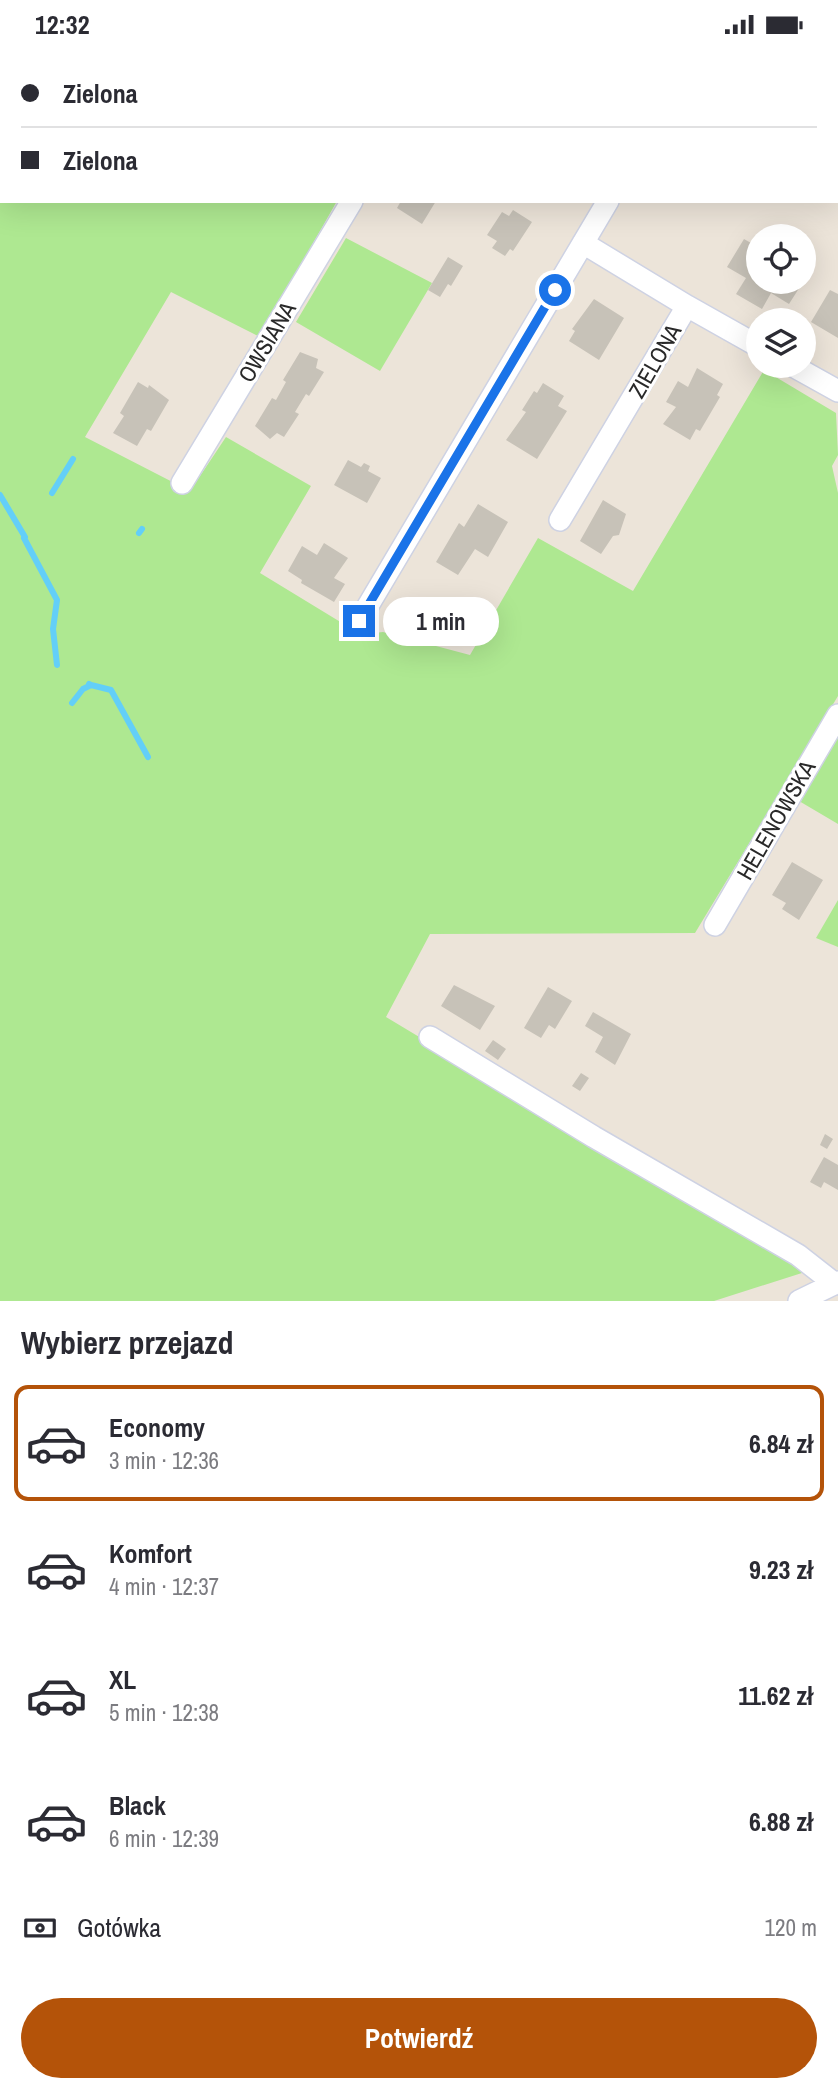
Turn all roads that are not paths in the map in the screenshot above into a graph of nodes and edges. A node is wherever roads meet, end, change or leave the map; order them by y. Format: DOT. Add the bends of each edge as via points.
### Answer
graph roads {
  1 [pos="351,203"];
  2 [pos="607,203"];
  3 [pos="583,243"];
  4 [pos="687,306"];
  5 [pos="746,339"];
  6 [pos="815,378"];
  7 [pos="838,391"];
  8 [pos="182,483"];
  9 [pos="560,520"];
  10 [pos="359,621"];
  11 [pos="838,715"];
  12 [pos="715,925"];
  13 [pos="430,1037"];
  14 [pos="836,1283"];
  15 [pos="799,1301"];
  1 -- 8 [label="street, OWSIANA"];
  2 -- 3 [label="street"];
  3 -- 4 [label="street, ZIELONA"];
  3 -- 10 [label="street"];
  4 -- 5 [label="street"];
  4 -- 9 [label="street, ZIELONA"];
  6 -- 7 [label="street"];
  11 -- 12 [label="street, HELENOWSKA"];
  13 -- 14 [label="street" via="798,1255"];
  14 -- 15 [label="street"];
}
